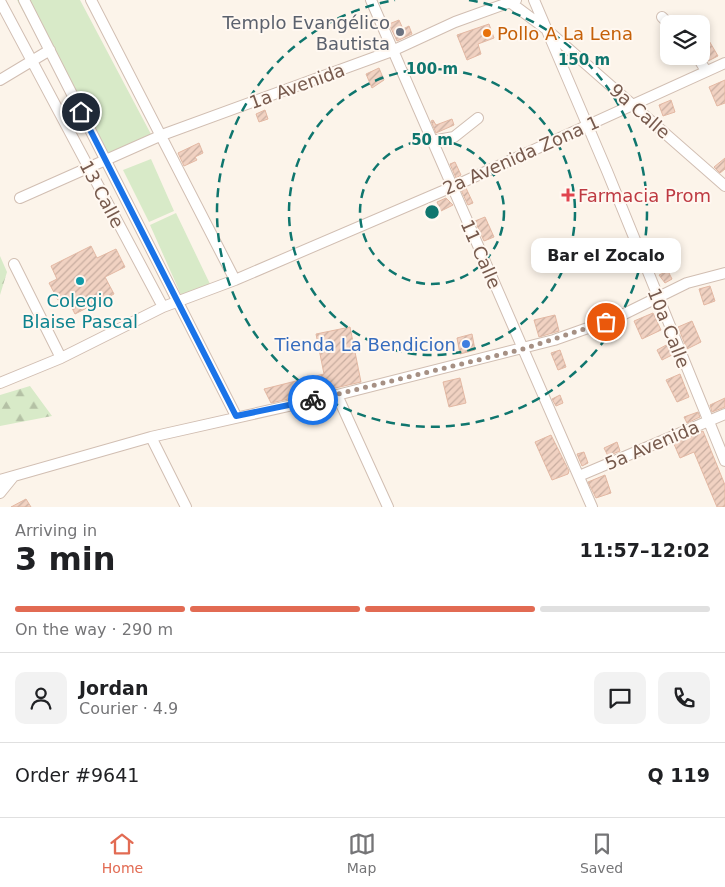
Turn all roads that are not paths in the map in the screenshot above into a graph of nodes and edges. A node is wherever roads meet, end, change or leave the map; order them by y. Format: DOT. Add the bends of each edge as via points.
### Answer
graph roads {
  1 [pos="24,0"];
  2 [pos="91,0"];
  3 [pos="371,0"];
  4 [pos="534,0"];
  5 [pos="0,1"];
  6 [pos="511,1"];
  7 [pos="546,30"];
  8 [pos="50,50"];
  9 [pos="392,50"];
  10 [pos="32,61"];
  11 [pos="725,62"];
  12 [pos="702,65"];
  13 [pos="706,71"];
  14 [pos="0,80"];
  15 [pos="633,105"];
  16 [pos="478,118"];
  17 [pos="587,126"];
  18 [pos="162,135"];
  19 [pos="432,141"];
  20 [pos="105,159"];
  21 [pos="88,168"];
  22 [pos="725,186"];
  23 [pos="452,187"];
  24 [pos="20,198"];
  25 [pos="14,264"];
  26 [pos="725,273"];
  27 [pos="236,280"];
  28 [pos="658,300"];
  29 [pos="178,302"];
  30 [pos="163,307"];
  31 [pos="523,349"];
  32 [pos="61,358"];
  33 [pos="0,384"];
  34 [pos="337,395"];
  35 [pos="725,414"];
  36 [pos="236,416"];
  37 [pos="708,421"];
  38 [pos="152,437"];
  39 [pos="725,461"];
  40 [pos="579,476"];
  41 [pos="13,477"];
  42 [pos="0,480"];
  43 [pos="0,493"];
  44 [pos="186,507"];
  45 [pos="388,507"];
  46 [pos="592,507"];
  1 -- 8 [label="street, 13 Calle"];
  2 -- 18 [label="street"];
  3 -- 9 [label="street, 11 Calle"];
  4 -- 7 [label="street, 10a Calle"];
  5 -- 10 [label="street, 13 Calle"];
  6 -- 7 [label="street, 9a Calle"];
  6 -- 9 [label="street, 1a Avenida" via="463,18"];
  7 -- 15 [label="street, 9a Calle"];
  7 -- 17 [label="street, 10a Calle"];
  8 -- 10 [label="street"];
  8 -- 20 [label="street, 13 Calle"];
  9 -- 18 [label="street, 1a Avenida"];
  9 -- 19 [label="street, 11 Calle"];
  10 -- 14 [label="street"];
  10 -- 21 [label="street, 13 Calle"];
  11 -- 13 [label="street, 2a Avenida Zona 1"];
  12 -- 13 [label="street"];
  13 -- 15 [label="street, 2a Avenida Zona 1"];
  15 -- 17 [label="street, 2a Avenida Zona 1"];
  15 -- 22 [label="street, 9a Calle"];
  16 -- 19 [label="street" via="454,136"];
  17 -- 23 [label="street, 2a Avenida Zona 1"];
  17 -- 28 [label="street, 10a Calle"];
  18 -- 20 [label="street, 1a Avenida"];
  18 -- 27 [label="street"];
  19 -- 23 [label="street, 11 Calle"];
  20 -- 21 [label="street, 1a Avenida"];
  20 -- 29 [label="street, 13 Calle"];
  21 -- 24 [label="street, 1a Avenida"];
  21 -- 30 [label="street, 13 Calle"];
  23 -- 27 [label="street, 2a Avenida Zona 1"];
  23 -- 31 [label="street, 11 Calle"];
  25 -- 32 [label="street"];
  26 -- 28 [label="street" via="687,283"];
  27 -- 29 [label="street, 2a Avenida Zona 1"];
  28 -- 31 [label="street" via="616,318"];
  28 -- 37 [label="street, 10a Calle"];
  29 -- 30 [label="street, 2a Avenida Zona 1"];
  29 -- 36 [label="street, 13 Calle"];
  30 -- 32 [label="street, 2a Avenida Zona 1"];
  31 -- 34 [label="street"];
  31 -- 40 [label="street, 11 Calle"];
  32 -- 33 [label="street, 2a Avenida Zona 1"];
  34 -- 36 [label="street"];
  34 -- 45 [label="street"];
  35 -- 37 [label="street, 5a Avenida"];
  36 -- 38 [label="street"];
  37 -- 39 [label="street, 10a Calle"];
  37 -- 40 [label="street, 5a Avenida"];
  38 -- 41 [label="street"];
  38 -- 44 [label="street"];
  40 -- 46 [label="street, 11 Calle"];
  41 -- 42 [label="street"];
  41 -- 43 [label="street"];
}
